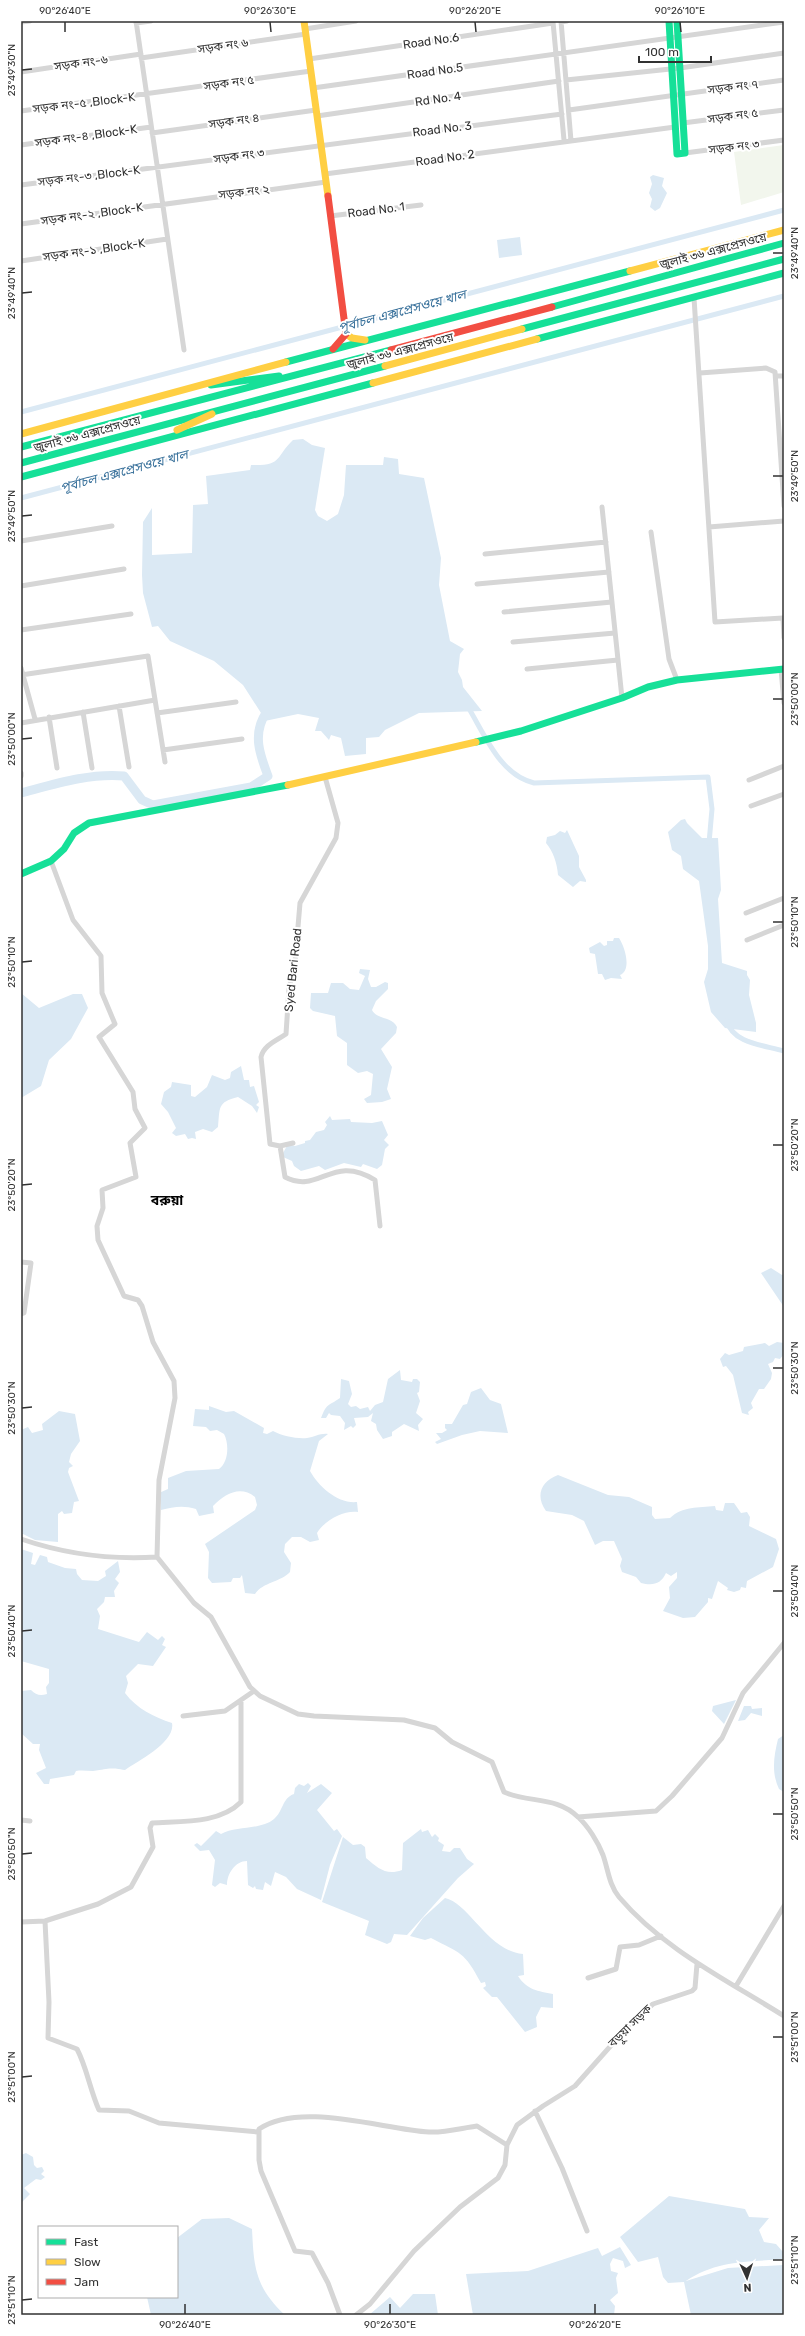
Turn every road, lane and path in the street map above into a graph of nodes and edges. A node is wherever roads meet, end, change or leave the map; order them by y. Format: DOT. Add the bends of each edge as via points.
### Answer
graph roads {
  1 [pos="30,21"];
  2 [pos="151,21"];
  3 [pos="356,21"];
  4 [pos="561,21"];
  5 [pos="567,21"];
  6 [pos="669,21"];
  7 [pos="677,21"];
  8 [pos="21,22"];
  9 [pos="136,22"];
  10 [pos="553,22"];
  11 [pos="784,22"];
  12 [pos="305,28"];
  13 [pos="678,36"];
  14 [pos="670,37"];
  15 [pos="564,52"];
  16 [pos="784,52"];
  17 [pos="556,54"];
  18 [pos="141,56"];
  19 [pos="309,59"];
  20 [pos="680,68"];
  21 [pos="672,69"];
  22 [pos="311,71"];
  23 [pos="21,72"];
  24 [pos="566,80"];
  25 [pos="784,80"];
  26 [pos="559,81"];
  27 [pos="313,88"];
  28 [pos="681,94"];
  29 [pos="147,95"];
  30 [pos="673,95"];
  31 [pos="569,110"];
  32 [pos="784,110"];
  33 [pos="21,111"];
  34 [pos="317,113"];
  35 [pos="562,114"];
  36 [pos="683,123"];
  37 [pos="675,125"];
  38 [pos="152,130"];
  39 [pos="564,140"];
  40 [pos="784,140"];
  41 [pos="571,141"];
  42 [pos="21,145"];
  43 [pos="321,145"];
  44 [pos="685,153"];
  45 [pos="157,167"];
  46 [pos="325,174"];
  47 [pos="326,182"];
  48 [pos="21,185"];
  49 [pos="162,203"];
  50 [pos="421,205"];
  51 [pos="330,216"];
  52 [pos="21,224"];
  53 [pos="784,230"];
  54 [pos="167,239"];
  55 [pos="784,243"];
  56 [pos="784,259"];
  57 [pos="21,260"];
  58 [pos="784,273"];
  59 [pos="694,298"];
  60 [pos="346,334"];
  61 [pos="367,340"];
  62 [pos="333,349"];
  63 [pos="184,350"];
  64 [pos="305,373"];
  65 [pos="700,373"];
  66 [pos="777,376"];
  67 [pos="784,376"];
  68 [pos="200,384"];
  69 [pos="218,410"];
  70 [pos="21,434"];
  71 [pos="21,447"];
  72 [pos="112,453"];
  73 [pos="21,463"];
  74 [pos="21,477"];
  75 [pos="784,489"];
  76 [pos="784,506"];
  77 [pos="602,507"];
  78 [pos="784,522"];
  79 [pos="112,526"];
  80 [pos="709,527"];
  81 [pos="650,532"];
  82 [pos="21,541"];
  83 [pos="606,542"];
  84 [pos="485,554"];
  85 [pos="124,569"];
  86 [pos="609,572"];
  87 [pos="477,584"];
  88 [pos="21,586"];
  89 [pos="612,602"];
  90 [pos="504,612"];
  91 [pos="131,614"];
  92 [pos="784,617"];
  93 [pos="21,630"];
  94 [pos="615,633"];
  95 [pos="784,638"];
  96 [pos="513,642"];
  97 [pos="618,660"];
  98 [pos="21,668"];
  99 [pos="527,669"];
  100 [pos="783,669"];
  101 [pos="22,675"];
  102 [pos="677,680"];
  103 [pos="622,698"];
  104 [pos="155,700"];
  105 [pos="236,702"];
  106 [pos="784,703"];
  107 [pos="119,706"];
  108 [pos="83,712"];
  109 [pos="157,713"];
  110 [pos="48,717"];
  111 [pos="36,719"];
  112 [pos="21,723"];
  113 [pos="242,739"];
  114 [pos="164,750"];
  115 [pos="165,762"];
  116 [pos="784,766"];
  117 [pos="129,767"];
  118 [pos="57,768"];
  119 [pos="92,768"];
  120 [pos="21,773"];
  121 [pos="22,776"];
  122 [pos="325,777"];
  123 [pos="749,780"];
  124 [pos="784,794"];
  125 [pos="751,806"];
  126 [pos="51,861"];
  127 [pos="21,874"];
  128 [pos="784,898"];
  129 [pos="746,913"];
  130 [pos="784,925"];
  131 [pos="747,940"];
  132 [pos="293,1143"];
  133 [pos="280,1146"];
  134 [pos="380,1226"];
  135 [pos="21,1262"];
  136 [pos="21,1314"];
  137 [pos="21,1539"];
  138 [pos="157,1557"];
  139 [pos="784,1642"];
  140 [pos="254,1691"];
  141 [pos="241,1700"];
  142 [pos="183,1716"];
  143 [pos="578,1817"];
  144 [pos="21,1820"];
  145 [pos="30,1821"];
  146 [pos="784,1906"];
  147 [pos="45,1921"];
  148 [pos="21,1922"];
  149 [pos="661,1936"];
  150 [pos="697,1964"];
  151 [pos="588,1978"];
  152 [pos="736,1986"];
  153 [pos="784,2016"];
  154 [pos="535,2111"];
  155 [pos="258,2132"];
  156 [pos="506,2145"];
  157 [pos="587,2231"];
  158 [pos="340,2315"];
  159 [pos="356,2315"];
  1 -- 8 [label="street"];
  2 -- 9 [label="street"];
  3 -- 12 [label="street, সড়ক নং ৬"];
  4 -- 5 [label="street"];
  4 -- 15 [label="street"];
  6 -- 14 [label="main road"];
  7 -- 13 [label="main road"];
  9 -- 18 [label="street"];
  10 -- 17 [label="street"];
  10 -- 19 [label="street, Road No.6"];
  11 -- 13 [label="street, Road No.5"];
  12 -- 18 [label="street, সড়ক নং ৬"];
  12 -- 19 [label="main road"];
  13 -- 14 [label="street, Road No.5"];
  13 -- 20 [label="main road"];
  14 -- 15 [label="street, Road No.5"];
  14 -- 21 [label="main road"];
  15 -- 17 [label="street, Road No.5"];
  15 -- 24 [label="street"];
  16 -- 20 [label="street"];
  17 -- 26 [label="street"];
  17 -- 27 [label="street, Road No.5"];
  18 -- 23 [label="street, সড়ক নং-৬"];
  18 -- 29 [label="street"];
  19 -- 22 [label="main road"];
  20 -- 21 [label="street"];
  20 -- 28 [label="main road"];
  21 -- 24 [label="street"];
  21 -- 30 [label="main road"];
  22 -- 27 [label="main road"];
  22 -- 29 [label="street, সড়ক নং ৫"];
  24 -- 31 [label="street"];
  25 -- 28 [label="street, সড়ক নং ৭"];
  26 -- 34 [label="street, Rd No. 4"];
  26 -- 35 [label="street"];
  27 -- 34 [label="main road"];
  28 -- 30 [label="street, সড়ক নং ৭"];
  28 -- 36 [label="main road"];
  29 -- 33 [label="street, সড়ক নং-৫ ,Block-K"];
  29 -- 38 [label="street"];
  30 -- 31 [label="street, সড়ক নং ৭"];
  30 -- 37 [label="main road"];
  31 -- 41 [label="street"];
  32 -- 36 [label="street, সড়ক নং ৫"];
  34 -- 38 [label="street, সড়ক নং ৪"];
  34 -- 43 [label="main road"];
  35 -- 39 [label="street"];
  35 -- 43 [label="street, Road No. 3"];
  36 -- 37 [label="main road"];
  36 -- 44 [label="main road"];
  37 -- 41 [label="street, Road No. 2"];
  37 -- 44 [label="main road" via="677,154"];
  38 -- 42 [label="street, সড়ক নং-৪ ,Block-K"];
  38 -- 45 [label="street"];
  39 -- 41 [label="street, Road No. 2"];
  39 -- 46 [label="street, Road No. 2"];
  40 -- 44 [label="street, সড়ক নং ৩"];
  43 -- 45 [label="street, সড়ক নং ৩"];
  43 -- 46 [label="main road"];
  45 -- 48 [label="street, সড়ক নং-৩ ,Block-K"];
  45 -- 49 [label="street"];
  46 -- 47 [label="main road"];
  47 -- 49 [label="street, সড়ক নং ২"];
  47 -- 51 [label="main road"];
  49 -- 52 [label="street, সড়ক নং-২ ,Block-K"];
  49 -- 54 [label="street"];
  50 -- 51 [label="street, Road No. 1"];
  51 -- 60 [label="main road"];
  53 -- 61 [label="main road"];
  54 -- 57 [label="street, সড়ক নং-১ ,Block-K"];
  54 -- 63 [label="street"];
  55 -- 64 [label="main road, জুলাই ৩৬ এক্সপ্রেসওয়ে"];
  56 -- 69 [label="main road, জুলাই ৩৬ এক্সপ্রেসওয়ে"];
  58 -- 59 [label="main road"];
  59 -- 65 [label="street"];
  59 -- 72 [label="main road"];
  60 -- 61 [label="main road" via="352,338"];
  60 -- 62 [label="main road"];
  61 -- 62 [label="main road"];
  62 -- 68 [label="main road"];
  64 -- 68 [label="main road" via="225,384"];
  64 -- 71 [label="main road, জুলাই ৩৬ এক্সপ্রেসওয়ে"];
  65 -- 66 [label="street" via="766,368 771,369"];
  65 -- 80 [label="street"];
  66 -- 67 [label="street"];
  66 -- 75 [label="street"];
  68 -- 70 [label="main road"];
  69 -- 72 [label="main road" via="183,428 127,444"];
  69 -- 73 [label="main road, জুলাই ৩৬ এক্সপ্রেসওয়ে"];
  72 -- 74 [label="main road"];
  75 -- 76 [label="street"];
  77 -- 83 [label="street"];
  78 -- 80 [label="street"];
  79 -- 82 [label="street"];
  80 -- 92 [label="street" via="715,622"];
  81 -- 102 [label="street" via="669,659"];
  83 -- 84 [label="street"];
  83 -- 86 [label="street"];
  85 -- 88 [label="street"];
  86 -- 87 [label="street"];
  86 -- 89 [label="street"];
  89 -- 90 [label="street"];
  89 -- 94 [label="street"];
  91 -- 93 [label="street"];
  92 -- 95 [label="street"];
  94 -- 96 [label="street"];
  94 -- 97 [label="street"];
  97 -- 99 [label="street"];
  97 -- 103 [label="street"];
  98 -- 101 [label="street"];
  100 -- 102 [label="main road"];
  100 -- 106 [label="street"];
  101 -- 104 [label="street" via="148,656"];
  101 -- 111 [label="street"];
  102 -- 103 [label="main road" via="648,687"];
  103 -- 122 [label="main road" via="521,731"];
  104 -- 107 [label="street"];
  104 -- 109 [label="street"];
  105 -- 109 [label="street"];
  107 -- 108 [label="street"];
  107 -- 117 [label="street"];
  108 -- 110 [label="street"];
  108 -- 119 [label="street"];
  109 -- 114 [label="street"];
  110 -- 111 [label="street"];
  110 -- 118 [label="street"];
  111 -- 112 [label="street"];
  113 -- 114 [label="street"];
  114 -- 115 [label="street"];
  116 -- 123 [label="street"];
  120 -- 121 [label="street"];
  122 -- 126 [label="main road" via="89,823 74,832 64,849"];
  122 -- 133 [label="street, Syed Bari Road" via="338,823 336,838 300,903 286,1034 262,1051 261,1057 270,1144"];
  124 -- 125 [label="street"];
  126 -- 127 [label="main road"];
  126 -- 138 [label="street" via="72,920 101,956 102,993 115,1024 99,1037 133,1092 135,1109 145,1128 130,1143 136,1177 102,1190 103,1208 97,1226 98,1240 124,1296 138,1300 142,1306 153,1342 174,1381 175,1398 159,1480"];
  128 -- 129 [label="street"];
  130 -- 131 [label="street"];
  132 -- 133 [label="street"];
  133 -- 134 [label="street" via="284,1177 294,1182 312,1181 331,1172 346,1170 364,1173 375,1180"];
  135 -- 136 [label="street" via="31,1263 24,1313"];
  137 -- 138 [label="street" via="50,1549 122,1559"];
  138 -- 140 [label="street" via="194,1603 211,1617"];
  139 -- 143 [label="street" via="743,1694 722,1738 656,1811"];
  140 -- 141 [label="street"];
  140 -- 143 [label="street" via="298,1714 404,1720 435,1728 452,1742 492,1762 504,1792 518,1798 557,1804"];
  141 -- 142 [label="street" via="225,1710"];
  141 -- 147 [label="street" via="241,1802 215,1818 152,1823 150,1828 153,1847 131,1887 98,1904"];
  143 -- 149 [label="street" via="598,1845 608,1876 618,1896"];
  144 -- 145 [label="street"];
  146 -- 152 [label="street"];
  147 -- 148 [label="street"];
  147 -- 155 [label="street" via="48,2038 77,2049 99,2110 130,2111 159,2123"];
  149 -- 150 [label="street"];
  149 -- 151 [label="street" via="640,1944 620,1947 616,1969"];
  150 -- 152 [label="street"];
  150 -- 154 [label="street, বড়ুয়া সড়ক" via="695,1988 692,1991 653,2004 632,2023 575,2086"];
  152 -- 153 [label="street"];
  154 -- 156 [label="street, বড়ুয়া সড়ক" via="517,2125"];
  154 -- 157 [label="street" via="562,2168"];
  155 -- 156 [label="street" via="261,2127 271,2123 316,2116 429,2132 477,2126"];
  155 -- 158 [label="street" via="262,2171 295,2251 312,2253 328,2283"];
  156 -- 159 [label="street, বড়ুয়া সড়ক" via="502,2173 492,2184 460,2207 414,2251 382,2292"];
}
